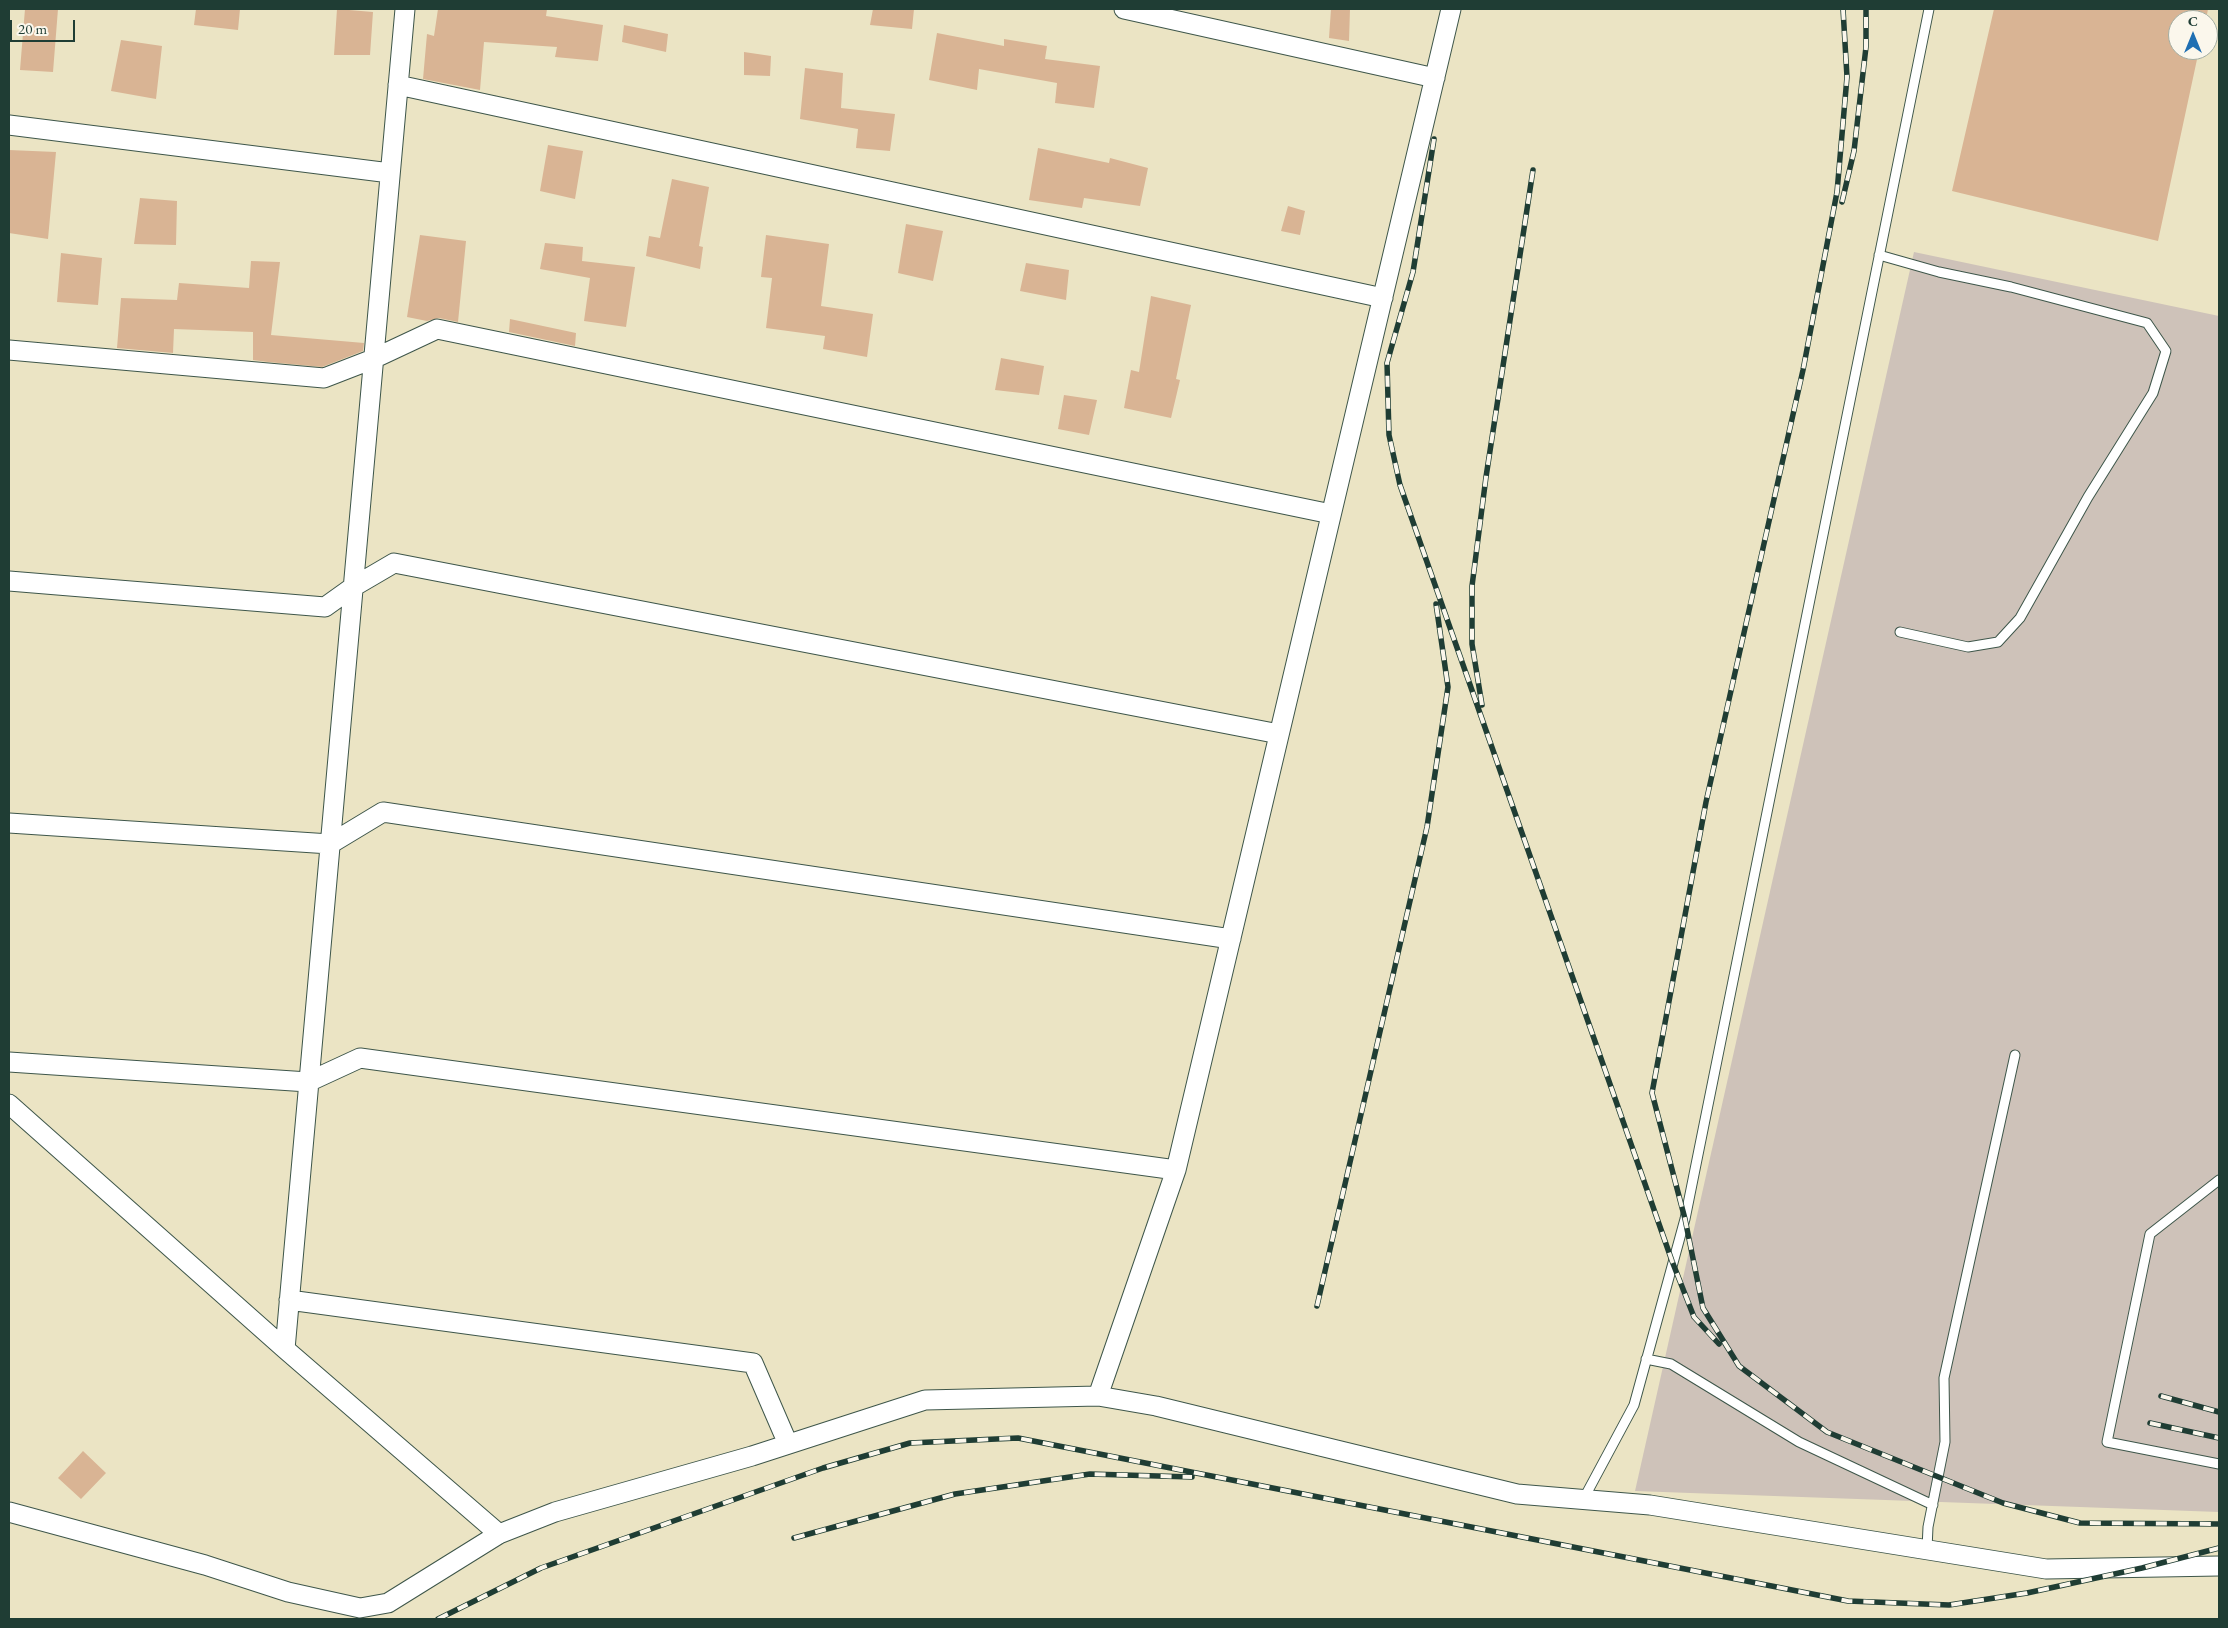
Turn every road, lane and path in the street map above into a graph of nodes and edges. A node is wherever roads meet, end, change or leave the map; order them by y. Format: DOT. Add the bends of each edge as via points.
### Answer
graph roads {
  1 [pos="405,9"];
  2 [pos="1124,9"];
  3 [pos="1451,9"];
  4 [pos="1929,9"];
  5 [pos="1435,78"];
  6 [pos="398,85"];
  7 [pos="9,125"];
  8 [pos="390,174"];
  9 [pos="1879,255"];
  10 [pos="1383,298"];
  11 [pos="9,350"];
  12 [pos="373,359"];
  13 [pos="1331,514"];
  14 [pos="9,581"];
  15 [pos="353,587"];
  16 [pos="1900,632"];
  17 [pos="1280,734"];
  18 [pos="9,823"];
  19 [pos="330,844"];
  20 [pos="1231,939"];
  21 [pos="2015,1055"];
  22 [pos="9,1062"];
  23 [pos="308,1082"];
  24 [pos="9,1104"];
  25 [pos="1176,1170"];
  26 [pos="2219,1180"];
  27 [pos="289,1300"];
  28 [pos="285,1348"];
  29 [pos="1646,1359"];
  30 [pos="1098,1396"];
  31 [pos="788,1444"];
  32 [pos="2219,1464"];
  33 [pos="1583,1501"];
  34 [pos="1933,1505"];
  35 [pos="9,1512"];
  36 [pos="499,1534"];
  37 [pos="1927,1550"];
  38 [pos="2219,1566"];
  1 -- 6 [label="street"];
  2 -- 5 [label="street"];
  3 -- 5 [label="street"];
  4 -- 9 [label="lane"];
  5 -- 10 [label="street"];
  6 -- 8 [label="street"];
  6 -- 10 [label="street"];
  7 -- 8 [label="street"];
  8 -- 12 [label="street"];
  9 -- 16 [label="lane" via="2147,323 2166,352 2153,393 2088,497 2020,618 1998,642 1968,647"];
  9 -- 29 [label="lane" via="1685,1219"];
  10 -- 13 [label="street"];
  11 -- 12 [label="street" via="324,378"];
  12 -- 13 [label="street" via="437,329"];
  12 -- 15 [label="street"];
  13 -- 17 [label="street"];
  14 -- 15 [label="street" via="326,608"];
  15 -- 17 [label="street" via="394,562"];
  15 -- 19 [label="street"];
  17 -- 20 [label="street"];
  18 -- 19 [label="street"];
  19 -- 20 [label="street" via="383,812"];
  19 -- 23 [label="street"];
  20 -- 25 [label="street"];
  21 -- 34 [label="lane" via="1944,1378 1945,1442"];
  22 -- 23 [label="street"];
  23 -- 25 [label="street" via="360,1058"];
  23 -- 27 [label="street"];
  24 -- 28 [label="street"];
  25 -- 30 [label="street"];
  26 -- 32 [label="lane" via="2150,1234 2107,1442"];
  27 -- 28 [label="street"];
  27 -- 31 [label="street" via="753,1363"];
  28 -- 36 [label="street"];
  29 -- 33 [label="lane" via="1634,1405"];
  29 -- 34 [label="lane" via="1671,1364 1799,1442"];
  30 -- 31 [label="street" via="925,1400"];
  30 -- 33 [label="street" via="1156,1406 1517,1494"];
  31 -- 36 [label="street" via="555,1512"];
  33 -- 37 [label="street" via="1650,1505"];
  34 -- 37 [label="lane"];
  35 -- 36 [label="street" via="205,1565 288,1592 360,1608 388,1603"];
  37 -- 38 [label="street" via="2046,1568"];
}
